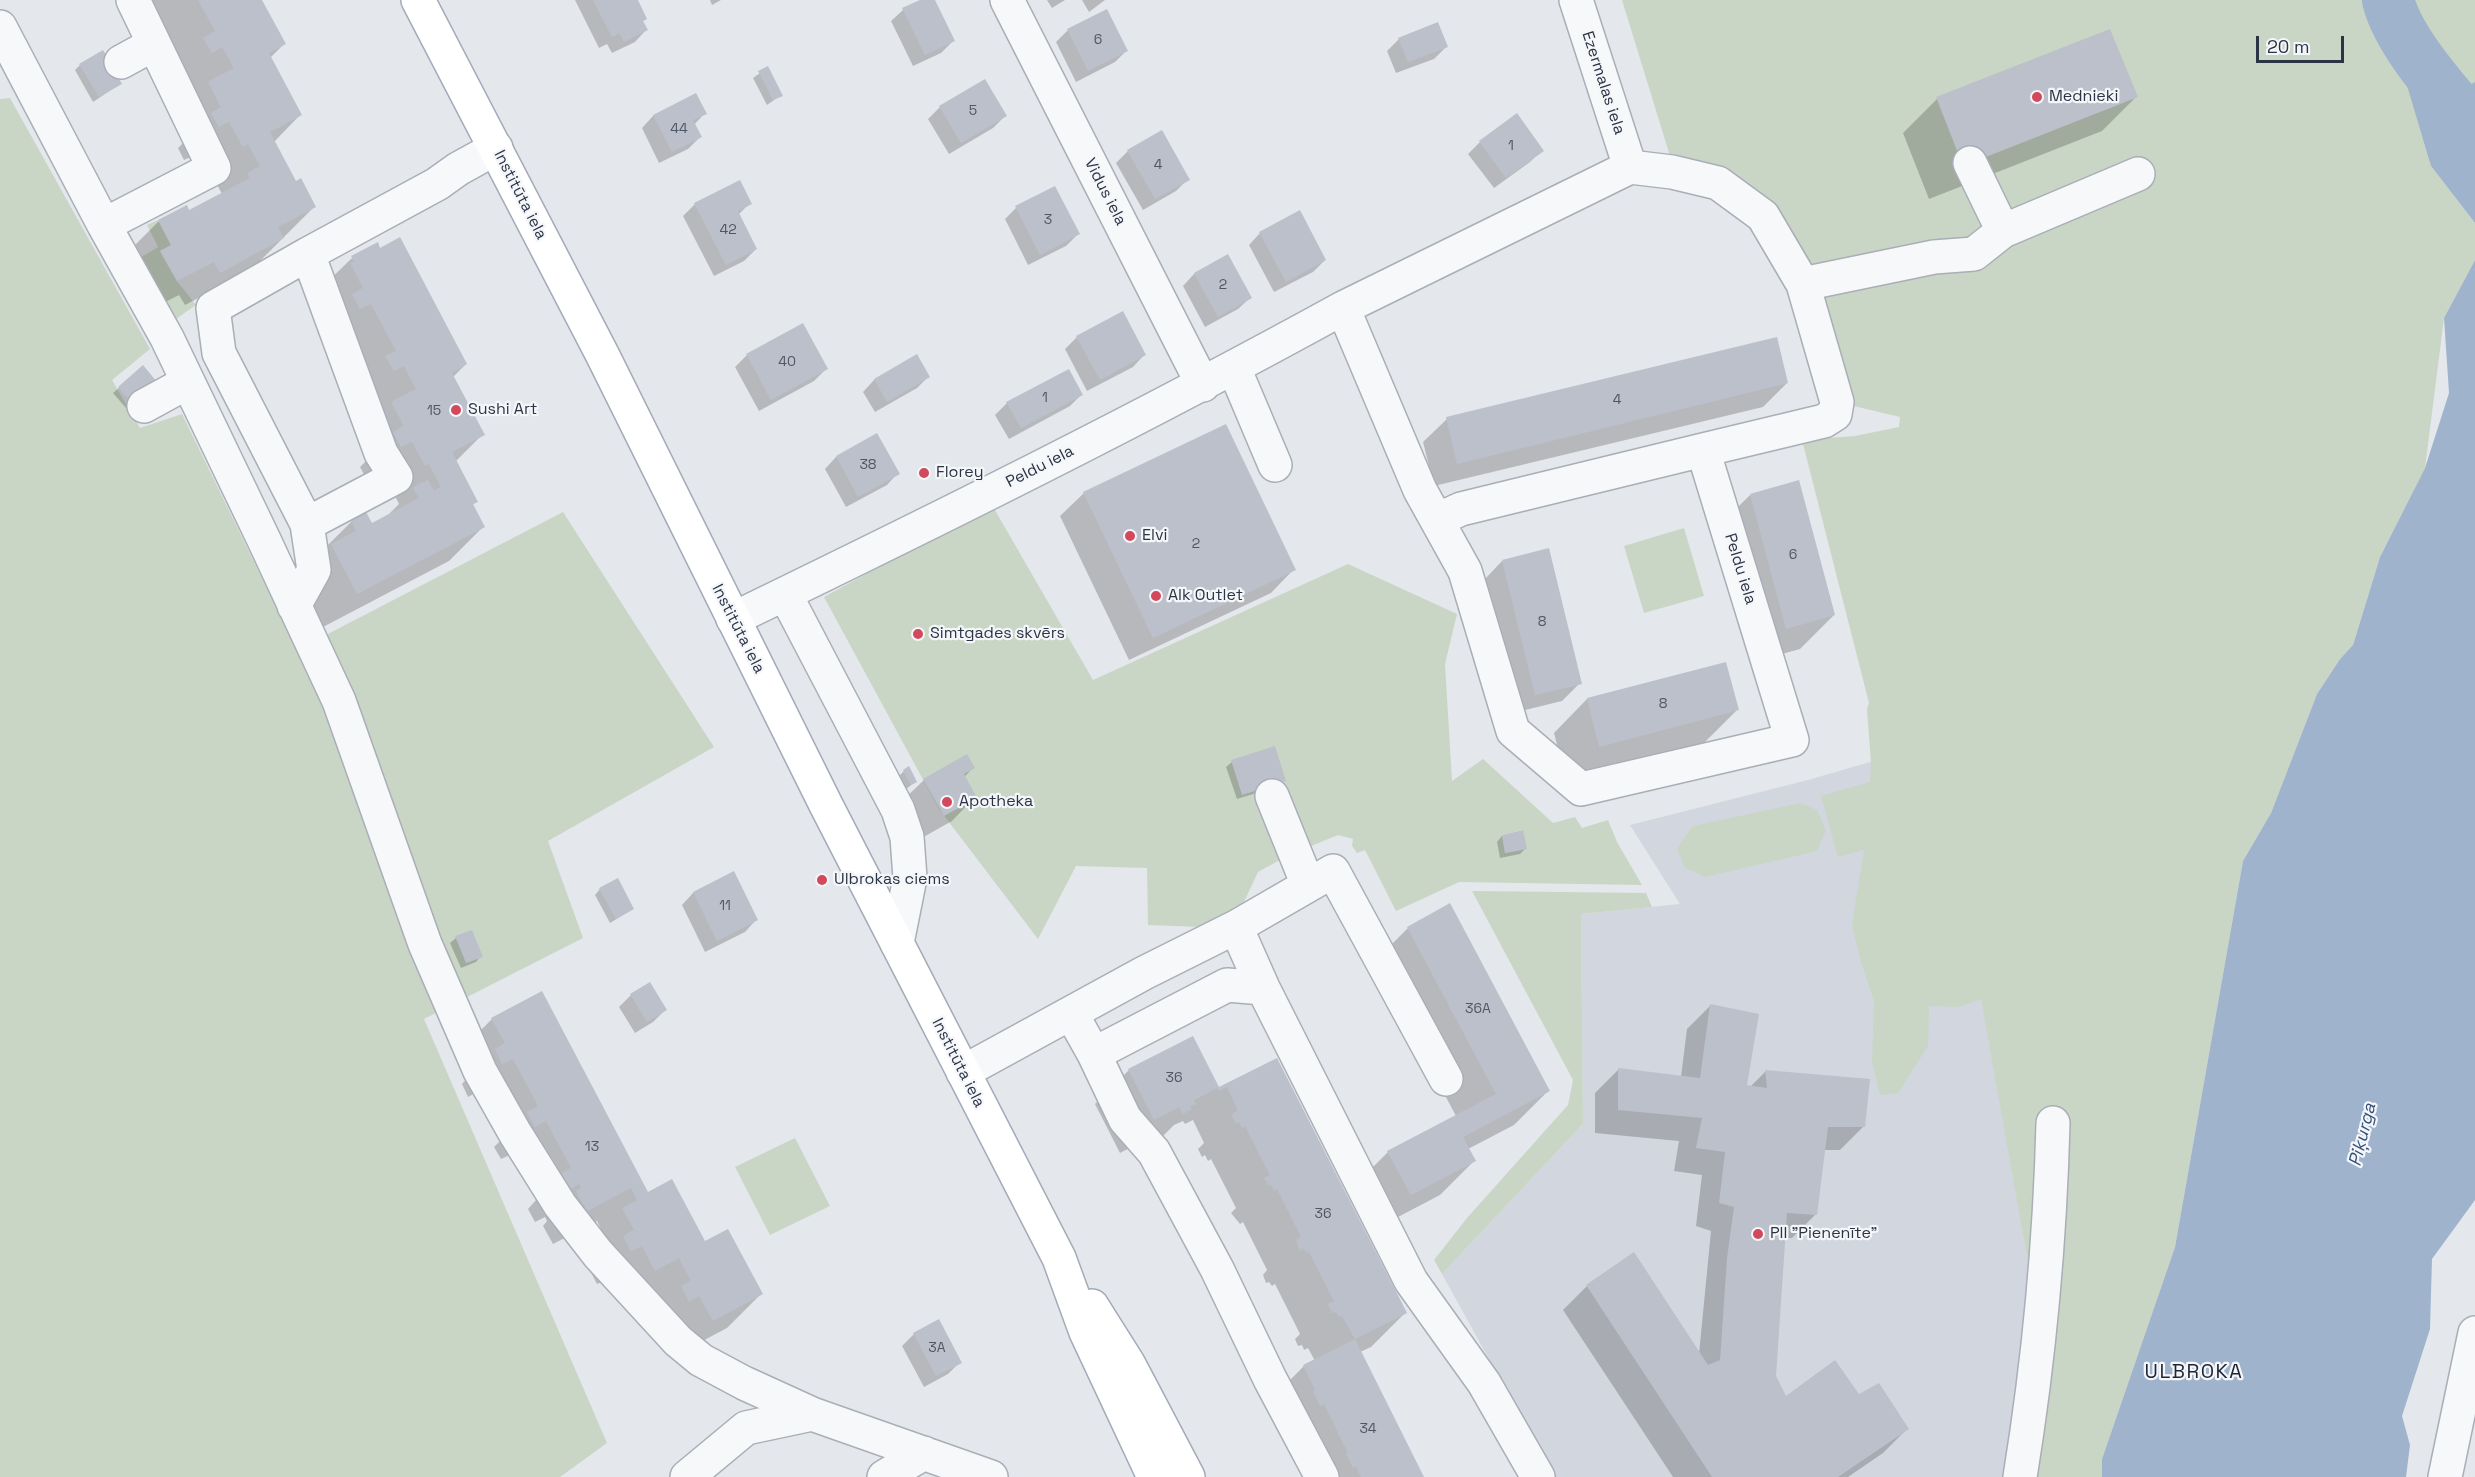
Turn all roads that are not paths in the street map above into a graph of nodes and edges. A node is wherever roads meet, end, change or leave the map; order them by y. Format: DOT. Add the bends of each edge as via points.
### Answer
graph roads {
  1 [pos="133,0"];
  2 [pos="418,0"];
  3 [pos="1007,0"];
  4 [pos="1576,0"];
  5 [pos="0,27"];
  6 [pos="154,44"];
  7 [pos="121,62"];
  8 [pos="496,148"];
  9 [pos="1970,164"];
  10 [pos="1630,167"];
  11 [pos="2138,174"];
  12 [pos="104,225"];
  13 [pos="2003,231"];
  14 [pos="308,254"];
  15 [pos="1803,284"];
  16 [pos="1343,308"];
  17 [pos="1234,368"];
  18 [pos="188,382"];
  19 [pos="1203,385"];
  20 [pos="144,406"];
  21 [pos="1703,450"];
  22 [pos="1275,465"];
  23 [pos="1437,520"];
  24 [pos="307,524"];
  25 [pos="785,594"];
  26 [pos="294,606"];
  27 [pos="733,619"];
  28 [pos="1272,796"];
  29 [pos="1321,878"];
  30 [pos="1236,927"];
  31 [pos="897,944"];
  32 [pos="1263,988"];
  33 [pos="1071,1013"];
  34 [pos="1094,1054"];
  35 [pos="963,1072"];
  36 [pos="1446,1079"];
  37 [pos="2053,1123"];
  38 [pos="1059,1258"];
  39 [pos="2473,1351"];
  40 [pos="812,1414"];
  41 [pos="924,1454"];
  42 [pos="699,1473"];
  43 [pos="975,1474"];
  44 [pos="884,1477"];
  45 [pos="1154,1477"];
  46 [pos="1188,1477"];
  47 [pos="1322,1477"];
  48 [pos="1538,1477"];
  49 [pos="2020,1477"];
  50 [pos="2445,1477"];
  1 -- 6 [label="street"];
  2 -- 8 [label="main road, Institūta iela"];
  3 -- 19 [label="street, Vidus iela"];
  4 -- 10 [label="street, Ezermalas iela"];
  5 -- 12 [label="street"];
  6 -- 7 [label="street"];
  6 -- 12 [label="street" via="214,168"];
  8 -- 14 [label="street"];
  8 -- 27 [label="main road, Institūta iela"];
  9 -- 13 [label="street"];
  10 -- 15 [label="street" via="1718,183 1763,216"];
  10 -- 16 [label="street, Peldu iela"];
  11 -- 13 [label="street"];
  12 -- 18 [label="street"];
  13 -- 15 [label="street" via="1974,254 1934,257"];
  14 -- 24 [label="street" via="381,453 396,477"];
  14 -- 24 [label="street" via="213,308 219,353"];
  15 -- 21 [label="street" via="1837,402 1835,414 1824,421"];
  16 -- 17 [label="street, Peldu iela"];
  16 -- 23 [label="street, Peldu iela" via="1420,490"];
  17 -- 19 [label="street, Peldu iela"];
  17 -- 22 [label="street"];
  18 -- 20 [label="street"];
  18 -- 26 [label="street"];
  19 -- 25 [label="street, Peldu iela"];
  21 -- 23 [label="street" via="1461,509"];
  21 -- 23 [label="street, Peldu iela" via="1792,740 1581,789 1513,731 1465,571"];
  24 -- 26 [label="street" via="314,570"];
  25 -- 27 [label="street, Peldu iela"];
  25 -- 31 [label="street" via="898,810 907,837 910,878"];
  26 -- 40 [label="street" via="339,701 444,956 480,1071 560,1205 598,1254 692,1353 744,1383"];
  27 -- 31 [label="main road, Institūta iela"];
  28 -- 29 [label="street"];
  29 -- 30 [label="street"];
  29 -- 36 [label="street"];
  30 -- 32 [label="street"];
  30 -- 33 [label="street"];
  31 -- 35 [label="main road, Institūta iela"];
  32 -- 34 [label="street" via="1227,985"];
  32 -- 48 [label="street" via="1411,1281 1484,1383"];
  33 -- 34 [label="street"];
  33 -- 35 [label="street"];
  34 -- 47 [label="street" via="1125,1119 1154,1152"];
  35 -- 38 [label="main road, Institūta iela"];
  37 -- 49 [label="street" via="2049,1221 2032,1401"];
  38 -- 45 [label="main road, Institūta iela" via="1086,1332"];
  38 -- 46 [label="main road, Institūta iela" via="1128,1363"];
  39 -- 50 [label="street"];
  40 -- 41 [label="street"];
  40 -- 42 [label="street" via="746,1428"];
  41 -- 43 [label="street"];
  41 -- 44 [label="street"];
}
